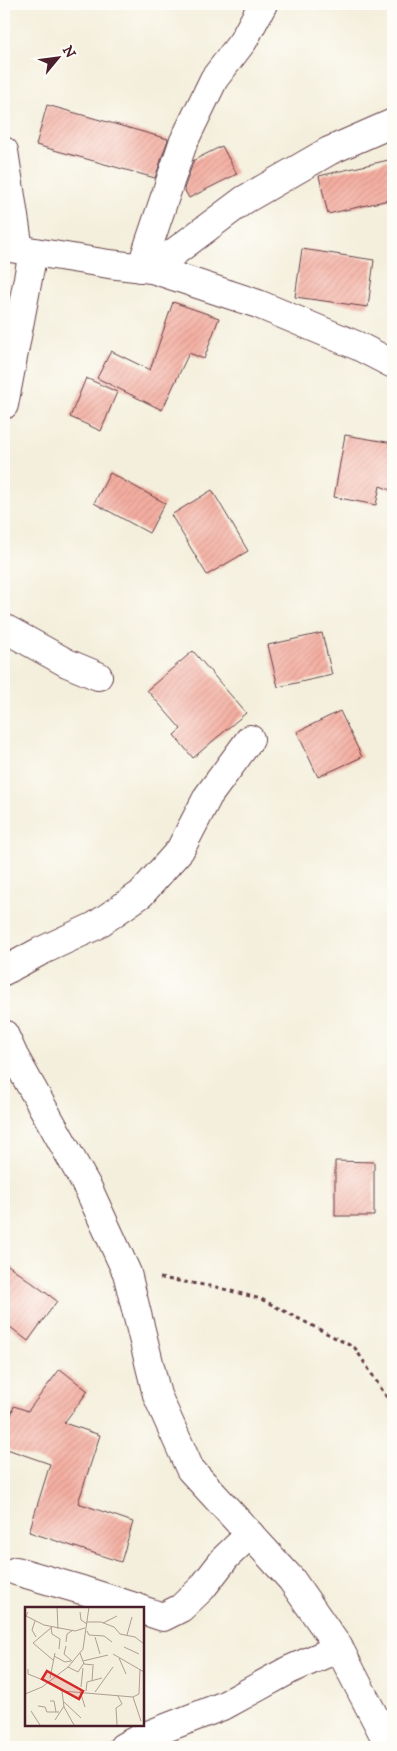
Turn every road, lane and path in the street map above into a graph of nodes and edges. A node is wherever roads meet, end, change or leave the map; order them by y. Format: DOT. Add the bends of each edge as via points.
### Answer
graph roads {
  1 [pos="263,4"];
  2 [pos="393,124"];
  3 [pos="4,151"];
  4 [pos="18,249"];
  5 [pos="146,268"];
  6 [pos="393,364"];
  7 [pos="4,405"];
  8 [pos="4,628"];
  9 [pos="98,676"];
  10 [pos="250,739"];
  11 [pos="4,971"];
  12 [pos="4,1034"];
  13 [pos="127,1272"];
  14 [pos="393,1406"];
  15 [pos="250,1534"];
  16 [pos="16,1571"];
  17 [pos="135,1607"];
  18 [pos="144,1611"];
  19 [pos="339,1648"];
  20 [pos="123,1747"];
  21 [pos="390,1747"];
  1 -- 5 [label="street" via="243,41 214,79 183,142"];
  2 -- 5 [label="street" via="330,151 244,200"];
  3 -- 4 [label="street"];
  4 -- 5 [label="street"];
  4 -- 7 [label="street"];
  5 -- 6 [label="street" via="258,304"];
  8 -- 9 [label="street" via="67,663"];
  10 -- 11 [label="street" via="208,796 180,850 140,894 95,926"];
  12 -- 13 [label="street" via="89,1190"];
  13 -- 14 [label="path" via="216,1286 261,1299 355,1348"];
  13 -- 15 [label="street" via="157,1395 190,1469"];
  15 -- 18 [label="street" via="181,1608 162,1618"];
  15 -- 19 [label="street" via="291,1578"];
  16 -- 17 [label="street"];
  19 -- 20 [label="street" via="289,1670 225,1705"];
  19 -- 21 [label="street"];
}
